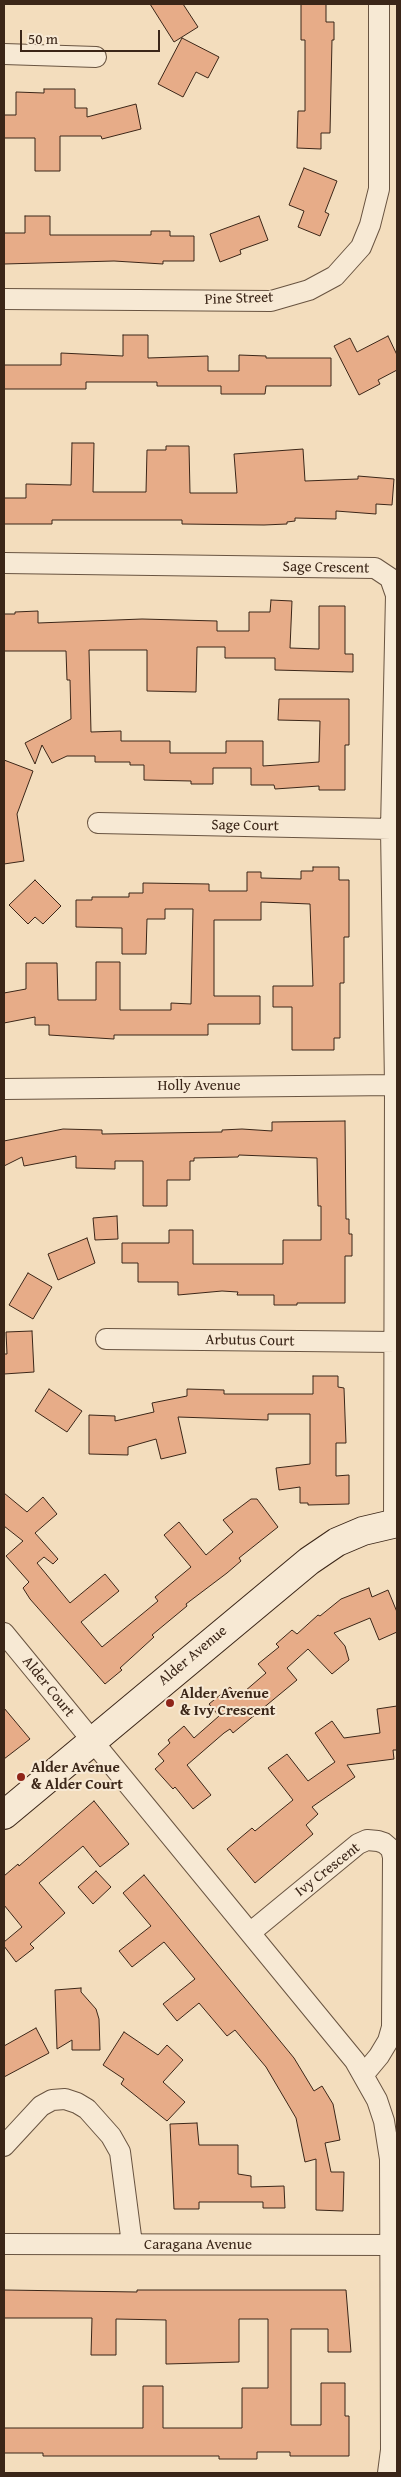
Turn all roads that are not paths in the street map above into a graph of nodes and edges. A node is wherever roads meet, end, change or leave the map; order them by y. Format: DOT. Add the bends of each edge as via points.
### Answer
graph roads {
  1 [pos="379,4"];
  2 [pos="4,54"];
  3 [pos="96,57"];
  4 [pos="4,299"];
  5 [pos="4,563"];
  6 [pos="98,823"];
  7 [pos="391,829"];
  8 [pos="395,1085"];
  9 [pos="4,1089"];
  10 [pos="106,1339"];
  11 [pos="394,1342"];
  12 [pos="396,1523"];
  13 [pos="4,1633"];
  14 [pos="91,1741"];
  15 [pos="4,1815"];
  16 [pos="251,1932"];
  17 [pos="364,2074"];
  18 [pos="4,2146"];
  19 [pos="4,2244"];
  20 [pos="132,2244"];
  21 [pos="391,2245"];
  22 [pos="388,2473"];
  1 -- 4 [label="street, Pine Street" via="379,189 361,247 335,276 309,290 271,301"];
  2 -- 3 [label="street"];
  5 -- 7 [label="street, Sage Crescent" via="375,568 390,578 396,595"];
  6 -- 7 [label="street, Sage Court"];
  7 -- 8 [label="street, Sage Crescent"];
  8 -- 9 [label="street, Holly Avenue"];
  8 -- 11 [label="street, Sage Crescent"];
  10 -- 11 [label="street, Arbutus Court"];
  11 -- 12 [label="street, Sage Crescent"];
  12 -- 14 [label="street, Alder Avenue" via="363,1531 337,1542 309,1561"];
  13 -- 14 [label="street, Alder Court"];
  14 -- 15 [label="street, Alder Avenue"];
  14 -- 16 [label="street"];
  16 -- 17 [label="street"];
  16 -- 17 [label="street, Ivy Crescent" via="358,1844 367,1840 378,1841 391,1849 392,2027 379,2056"];
  17 -- 21 [label="street" via="377,2100 388,2140"];
  18 -- 20 [label="street" via="41,2106 52,2100 65,2099 87,2109 120,2152"];
  19 -- 20 [label="street, Caragana Avenue"];
  20 -- 21 [label="street, Caragana Avenue"];
  21 -- 22 [label="street" via="391,2450"];
}
